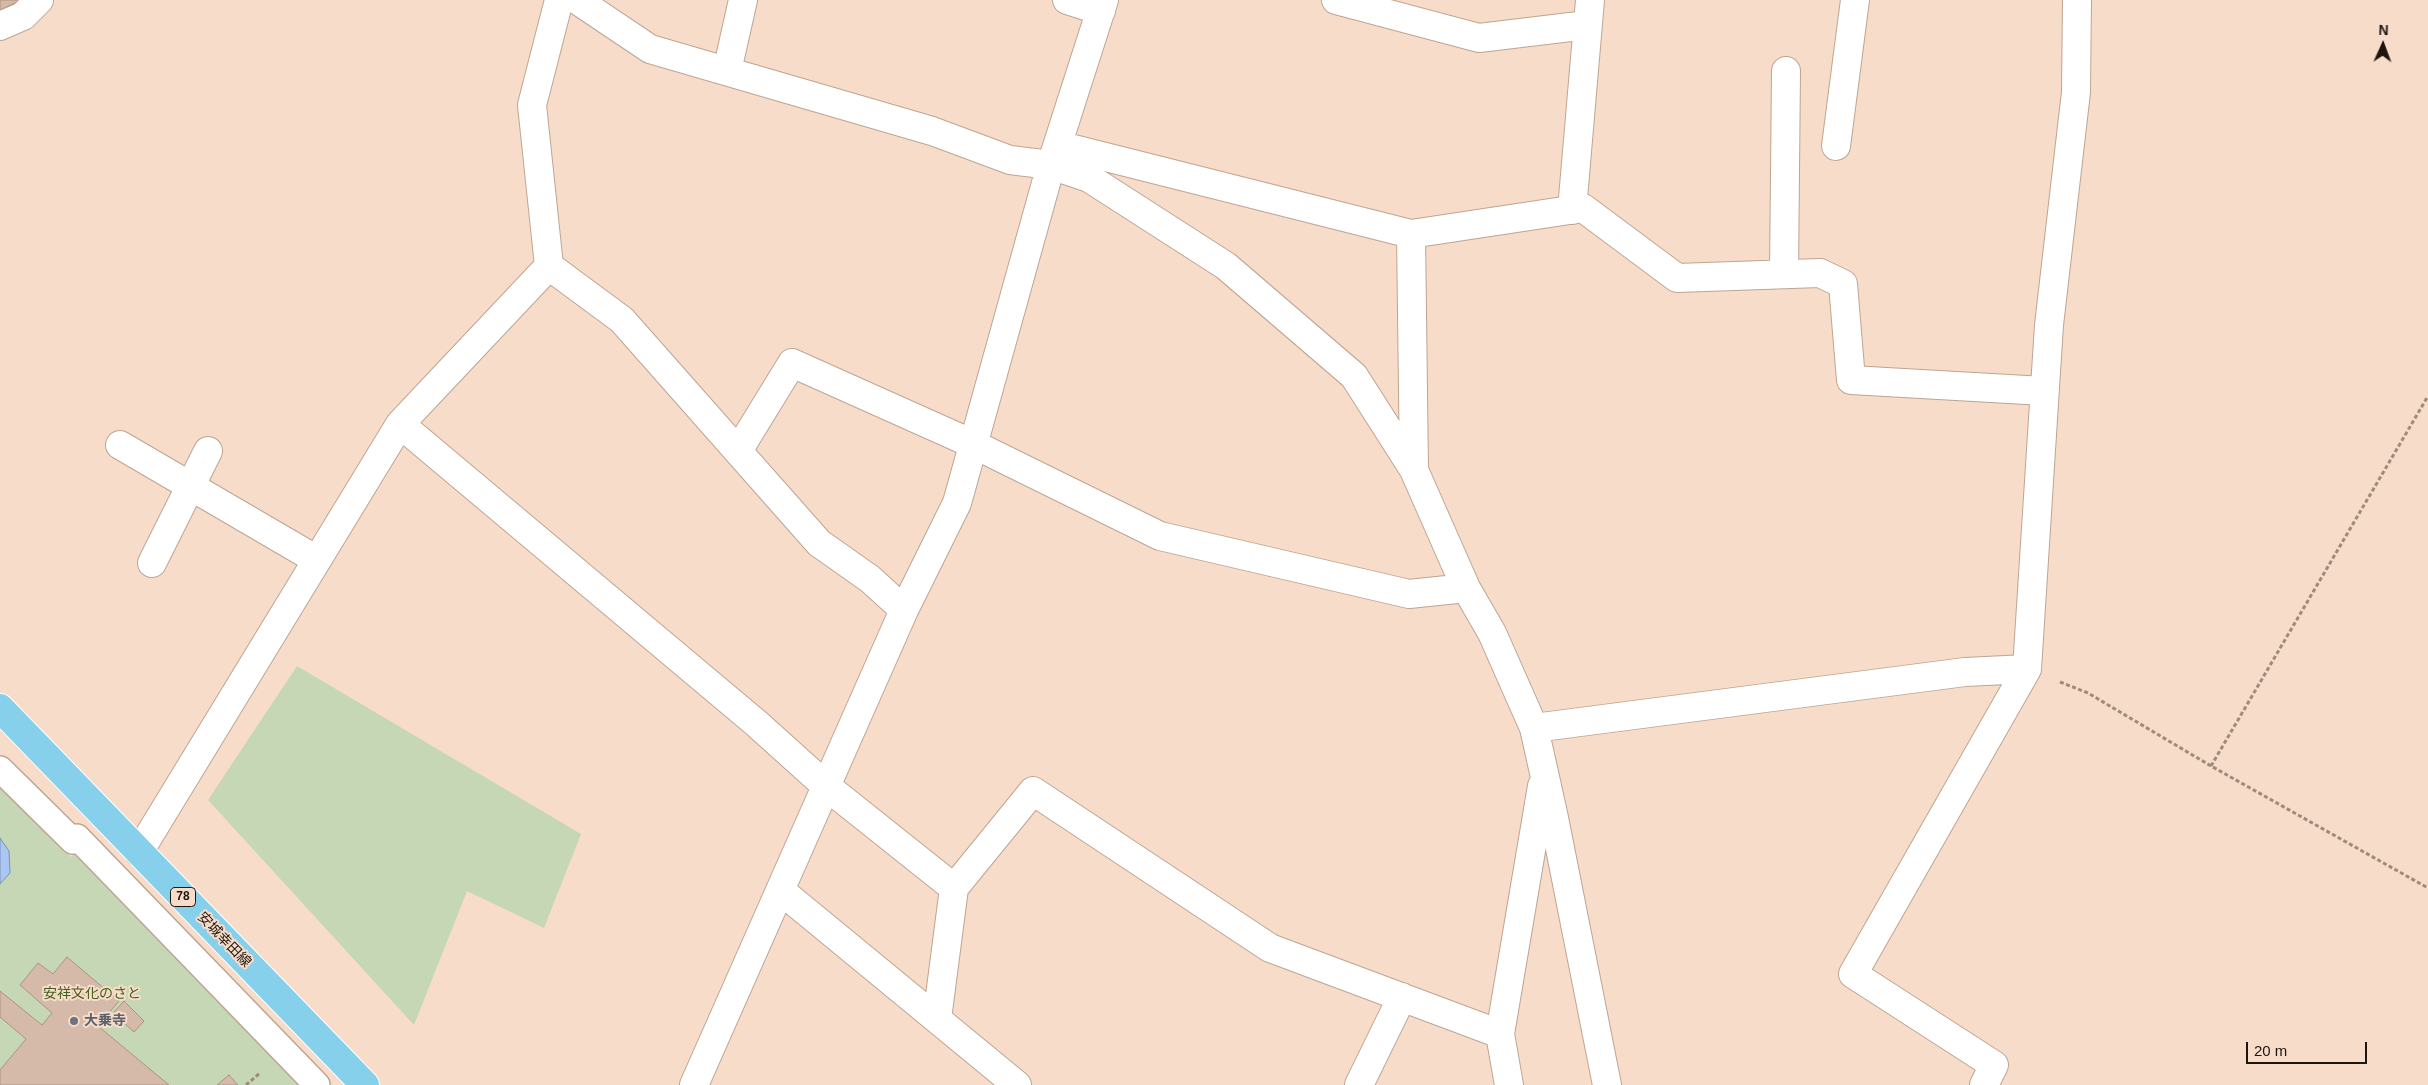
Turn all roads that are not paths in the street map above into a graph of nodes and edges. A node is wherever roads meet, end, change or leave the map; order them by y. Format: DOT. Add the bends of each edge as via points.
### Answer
graph roads {
  1 [pos="39,0"];
  2 [pos="558,0"];
  3 [pos="577,0"];
  4 [pos="743,0"];
  5 [pos="1067,0"];
  6 [pos="1336,0"];
  7 [pos="1855,0"];
  8 [pos="2077,0"];
  9 [pos="1103,6"];
  10 [pos="1589,13"];
  11 [pos="0,26"];
  12 [pos="727,71"];
  13 [pos="1786,71"];
  14 [pos="1836,146"];
  15 [pos="1054,155"];
  16 [pos="1572,210"];
  17 [pos="1411,234"];
  18 [pos="549,266"];
  19 [pos="1784,274"];
  20 [pos="2044,392"];
  21 [pos="400,424"];
  22 [pos="973,444"];
  23 [pos="120,445"];
  24 [pos="208,451"];
  25 [pos="738,451"];
  26 [pos="1414,470"];
  27 [pos="191,486"];
  28 [pos="317,560"];
  29 [pos="152,563"];
  30 [pos="1466,588"];
  31 [pos="904,610"];
  32 [pos="2027,669"];
  33 [pos="0,708"];
  34 [pos="1534,728"];
  35 [pos="0,769"];
  36 [pos="1544,777"];
  37 [pos="826,786"];
  38 [pos="139,852"];
  39 [pos="954,888"];
  40 [pos="780,890"];
  41 [pos="1402,997"];
  42 [pos="937,1020"];
  43 [pos="1500,1034"];
  44 [pos="317,1085"];
  45 [pos="365,1085"];
  46 [pos="694,1085"];
  47 [pos="1017,1085"];
  48 [pos="1359,1085"];
  49 [pos="1509,1085"];
  50 [pos="1607,1085"];
  51 [pos="1984,1085"];
  1 -- 11 [label="street" via="23,16"];
  2 -- 18 [label="street" via="532,106"];
  3 -- 12 [label="street" via="650,49"];
  4 -- 12 [label="street"];
  5 -- 9 [label="street"];
  6 -- 10 [label="street" via="1479,38"];
  7 -- 14 [label="street"];
  8 -- 20 [label="street" via="2076,92"];
  9 -- 15 [label="street"];
  10 -- 16 [label="street"];
  12 -- 15 [label="street" via="932,131 1010,160"];
  13 -- 19 [label="street"];
  15 -- 17 [label="street"];
  15 -- 22 [label="street"];
  15 -- 26 [label="street" via="1226,266 1354,376"];
  16 -- 17 [label="street"];
  16 -- 19 [label="street" via="1583,208 1677,278"];
  17 -- 26 [label="street"];
  18 -- 21 [label="street"];
  18 -- 25 [label="street" via="622,320"];
  19 -- 20 [label="street" via="1820,273 1843,284 1851,380"];
  20 -- 32 [label="street"];
  21 -- 28 [label="street"];
  21 -- 37 [label="street" via="748,716"];
  22 -- 25 [label="street" via="792,363"];
  22 -- 30 [label="street" via="1160,536 1409,594"];
  22 -- 31 [label="street" via="957,503"];
  23 -- 27 [label="street"];
  24 -- 27 [label="street"];
  25 -- 31 [label="street" via="818,543 870,579"];
  26 -- 30 [label="street"];
  27 -- 28 [label="street"];
  27 -- 29 [label="street"];
  28 -- 38 [label="street"];
  30 -- 34 [label="street" via="1492,633"];
  31 -- 37 [label="street"];
  32 -- 34 [label="street" via="1966,672"];
  32 -- 51 [label="street" via="1853,974 1994,1065"];
  33 -- 38 [label="main road, 安城幸田線 / 78"];
  34 -- 36 [label="street"];
  35 -- 44 [label="street" via="73,841 77,837"];
  36 -- 43 [label="street"];
  36 -- 50 [label="street"];
  37 -- 39 [label="street"];
  37 -- 40 [label="street"];
  38 -- 45 [label="main road, 安城幸田線 / 78"];
  39 -- 41 [label="street" via="1033,791 1270,948"];
  39 -- 42 [label="street"];
  40 -- 42 [label="street"];
  40 -- 46 [label="street"];
  41 -- 43 [label="street"];
  41 -- 48 [label="street"];
  42 -- 47 [label="street"];
  43 -- 49 [label="street"];
}
